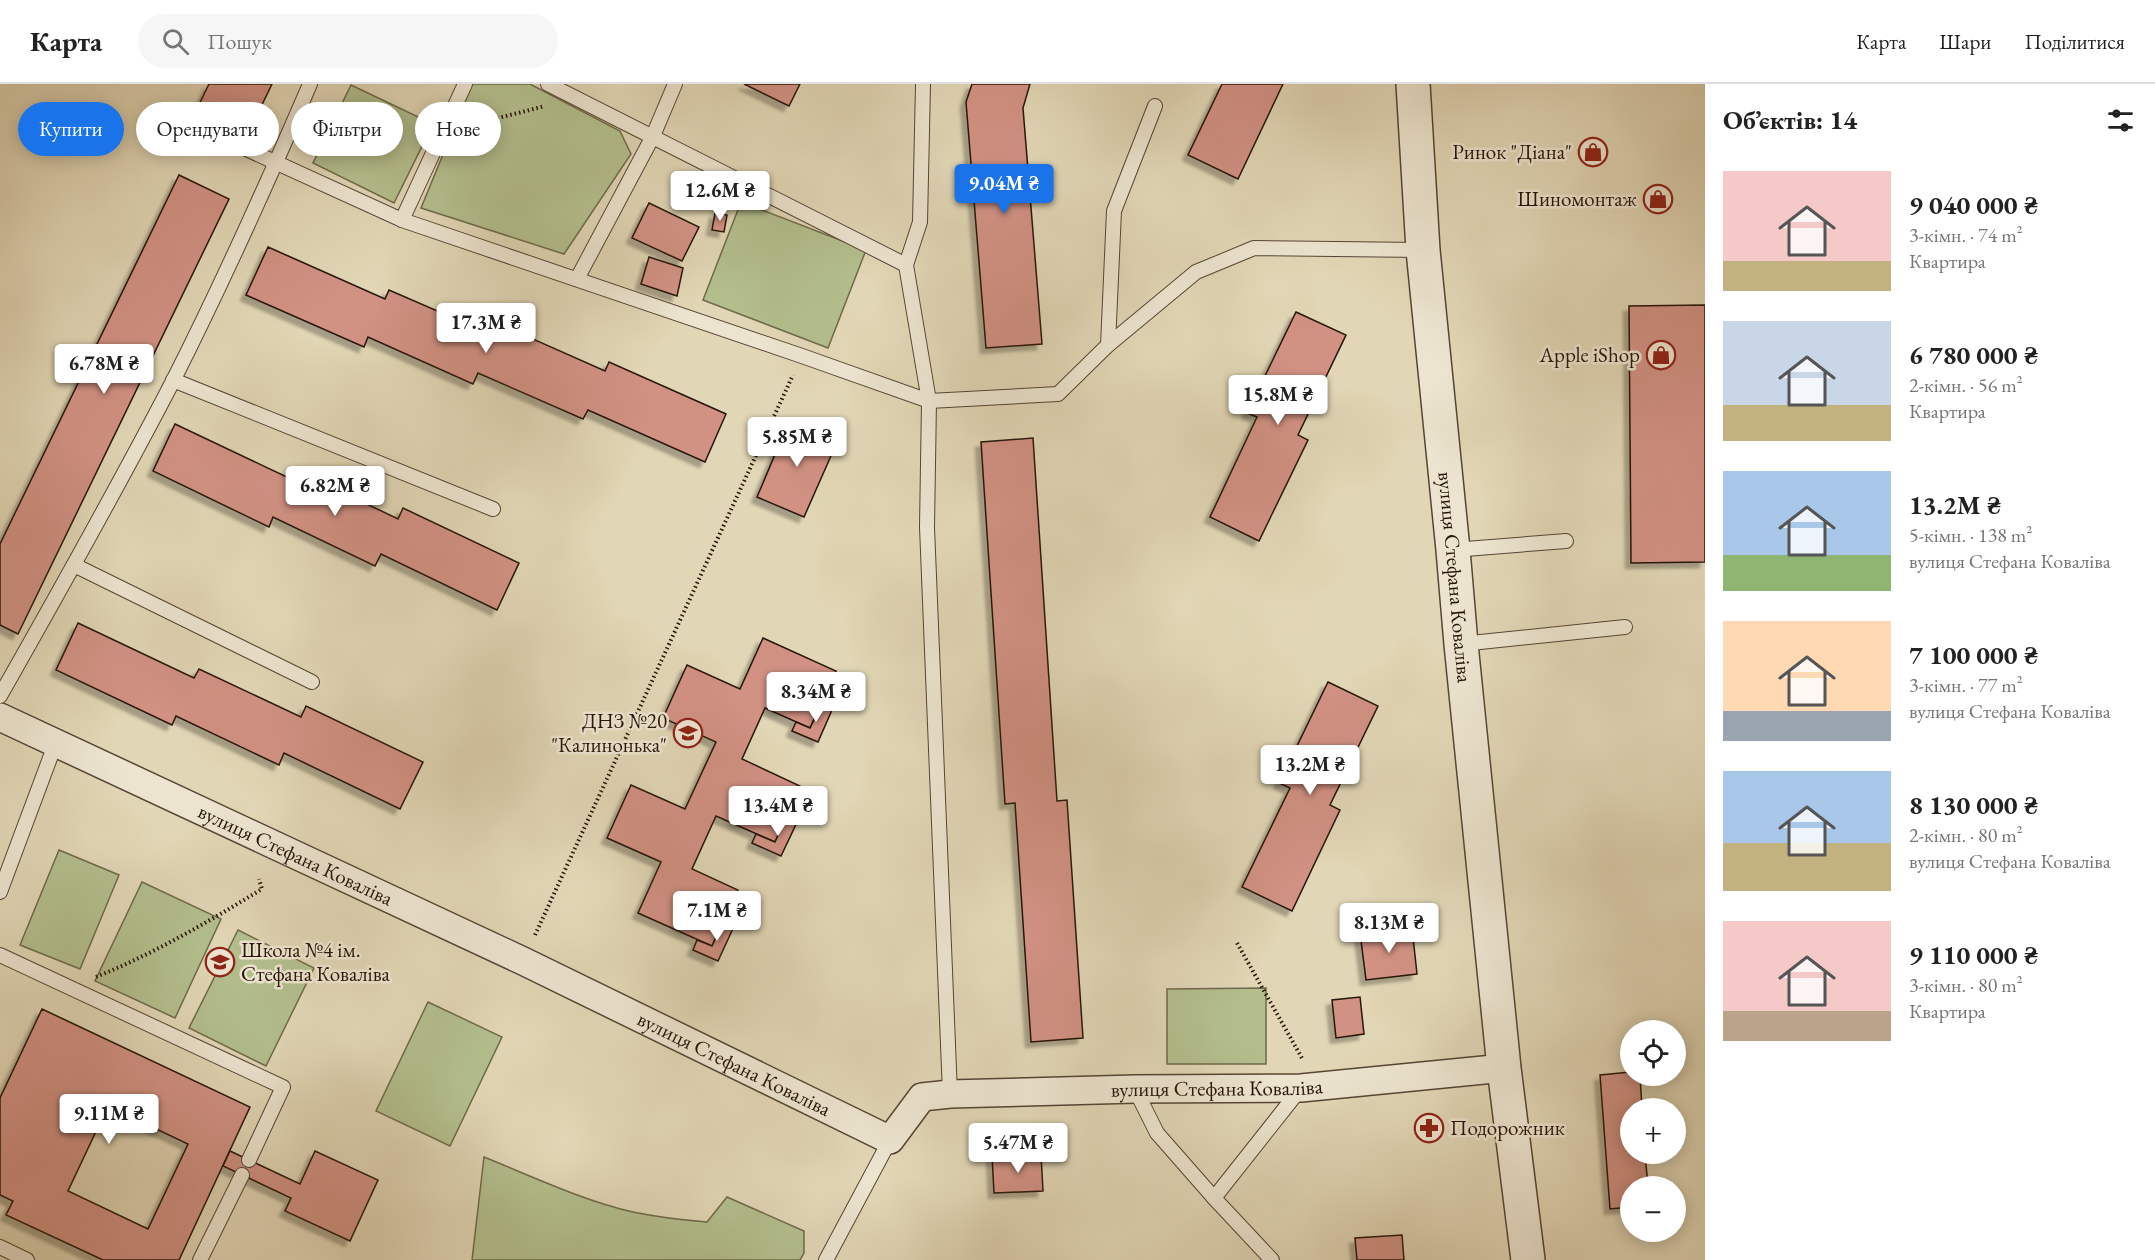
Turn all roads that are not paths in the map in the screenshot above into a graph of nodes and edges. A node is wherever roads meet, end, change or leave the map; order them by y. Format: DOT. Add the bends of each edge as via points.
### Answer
graph roads {
  1 [pos="310,84"];
  2 [pos="465,84"];
  3 [pos="548,84"];
  4 [pos="675,84"];
  5 [pos="923,84"];
  6 [pos="1413,84"];
  7 [pos="1155,106"];
  8 [pos="653,136"];
  9 [pos="261,156"];
  10 [pos="276,163"];
  11 [pos="402,220"];
  12 [pos="1423,250"];
  13 [pos="906,265"];
  14 [pos="577,279"];
  15 [pos="1108,345"];
  16 [pos="173,380"];
  17 [pos="929,401"];
  18 [pos="493,509"];
  19 [pos="1566,541"];
  20 [pos="1453,550"];
  21 [pos="74,565"];
  22 [pos="1624,627"];
  23 [pos="1461,644"];
  24 [pos="312,681"];
  25 [pos="0,696"];
  26 [pos="0,717"];
  27 [pos="56,742"];
  28 [pos="0,892"];
  29 [pos="0,955"];
  30 [pos="1504,1068"];
  31 [pos="1310,1087"];
  32 [pos="1136,1089"];
  33 [pos="950,1094"];
  34 [pos="890,1140"];
  35 [pos="249,1160"];
  36 [pos="242,1175"];
  37 [pos="1214,1198"];
  38 [pos="0,1247"];
  39 [pos="27,1260"];
  40 [pos="200,1260"];
  41 [pos="826,1260"];
  42 [pos="1272,1260"];
  43 [pos="1528,1260"];
  1 -- 10 [label="lane"];
  2 -- 11 [label="lane"];
  3 -- 8 [label="lane"];
  4 -- 8 [label="lane"];
  5 -- 13 [label="lane" via="920,222"];
  6 -- 12 [label="street, вулиця Стефана Коваліва"];
  7 -- 15 [label="lane" via="1114,211"];
  8 -- 13 [label="lane"];
  8 -- 14 [label="lane"];
  9 -- 10 [label="lane"];
  10 -- 11 [label="lane"];
  10 -- 16 [label="lane"];
  11 -- 14 [label="lane"];
  12 -- 15 [label="lane" via="1254,248 1196,272"];
  12 -- 20 [label="street, вулиця Стефана Коваліва"];
  13 -- 17 [label="lane"];
  14 -- 17 [label="lane"];
  15 -- 17 [label="lane" via="1058,394"];
  16 -- 18 [label="lane"];
  16 -- 21 [label="lane"];
  17 -- 33 [label="lane" via="927,527"];
  19 -- 20 [label="lane"];
  20 -- 23 [label="street, вулиця Стефана Коваліва"];
  21 -- 24 [label="lane"];
  21 -- 25 [label="lane"];
  22 -- 23 [label="lane"];
  23 -- 30 [label="street, вулиця Стефана Коваліва"];
  26 -- 27 [label="street, вулиця Стефана Коваліва"];
  27 -- 28 [label="lane"];
  27 -- 34 [label="street, вулиця Стефана Коваліва" via="523,961"];
  29 -- 35 [label="lane" via="283,1088"];
  30 -- 31 [label="street, вулиця Стефана Коваліва"];
  30 -- 43 [label="street, вулиця Стефана Коваліва"];
  31 -- 32 [label="street, вулиця Стефана Коваліва"];
  31 -- 37 [label="lane"];
  32 -- 33 [label="street, вулиця Стефана Коваліва"];
  32 -- 37 [label="lane" via="1157,1133"];
  33 -- 34 [label="street, вулиця Стефана Коваліва" via="922,1097"];
  34 -- 41 [label="lane"];
  36 -- 40 [label="lane"];
  37 -- 42 [label="lane"];
  38 -- 39 [label="lane"];
}
